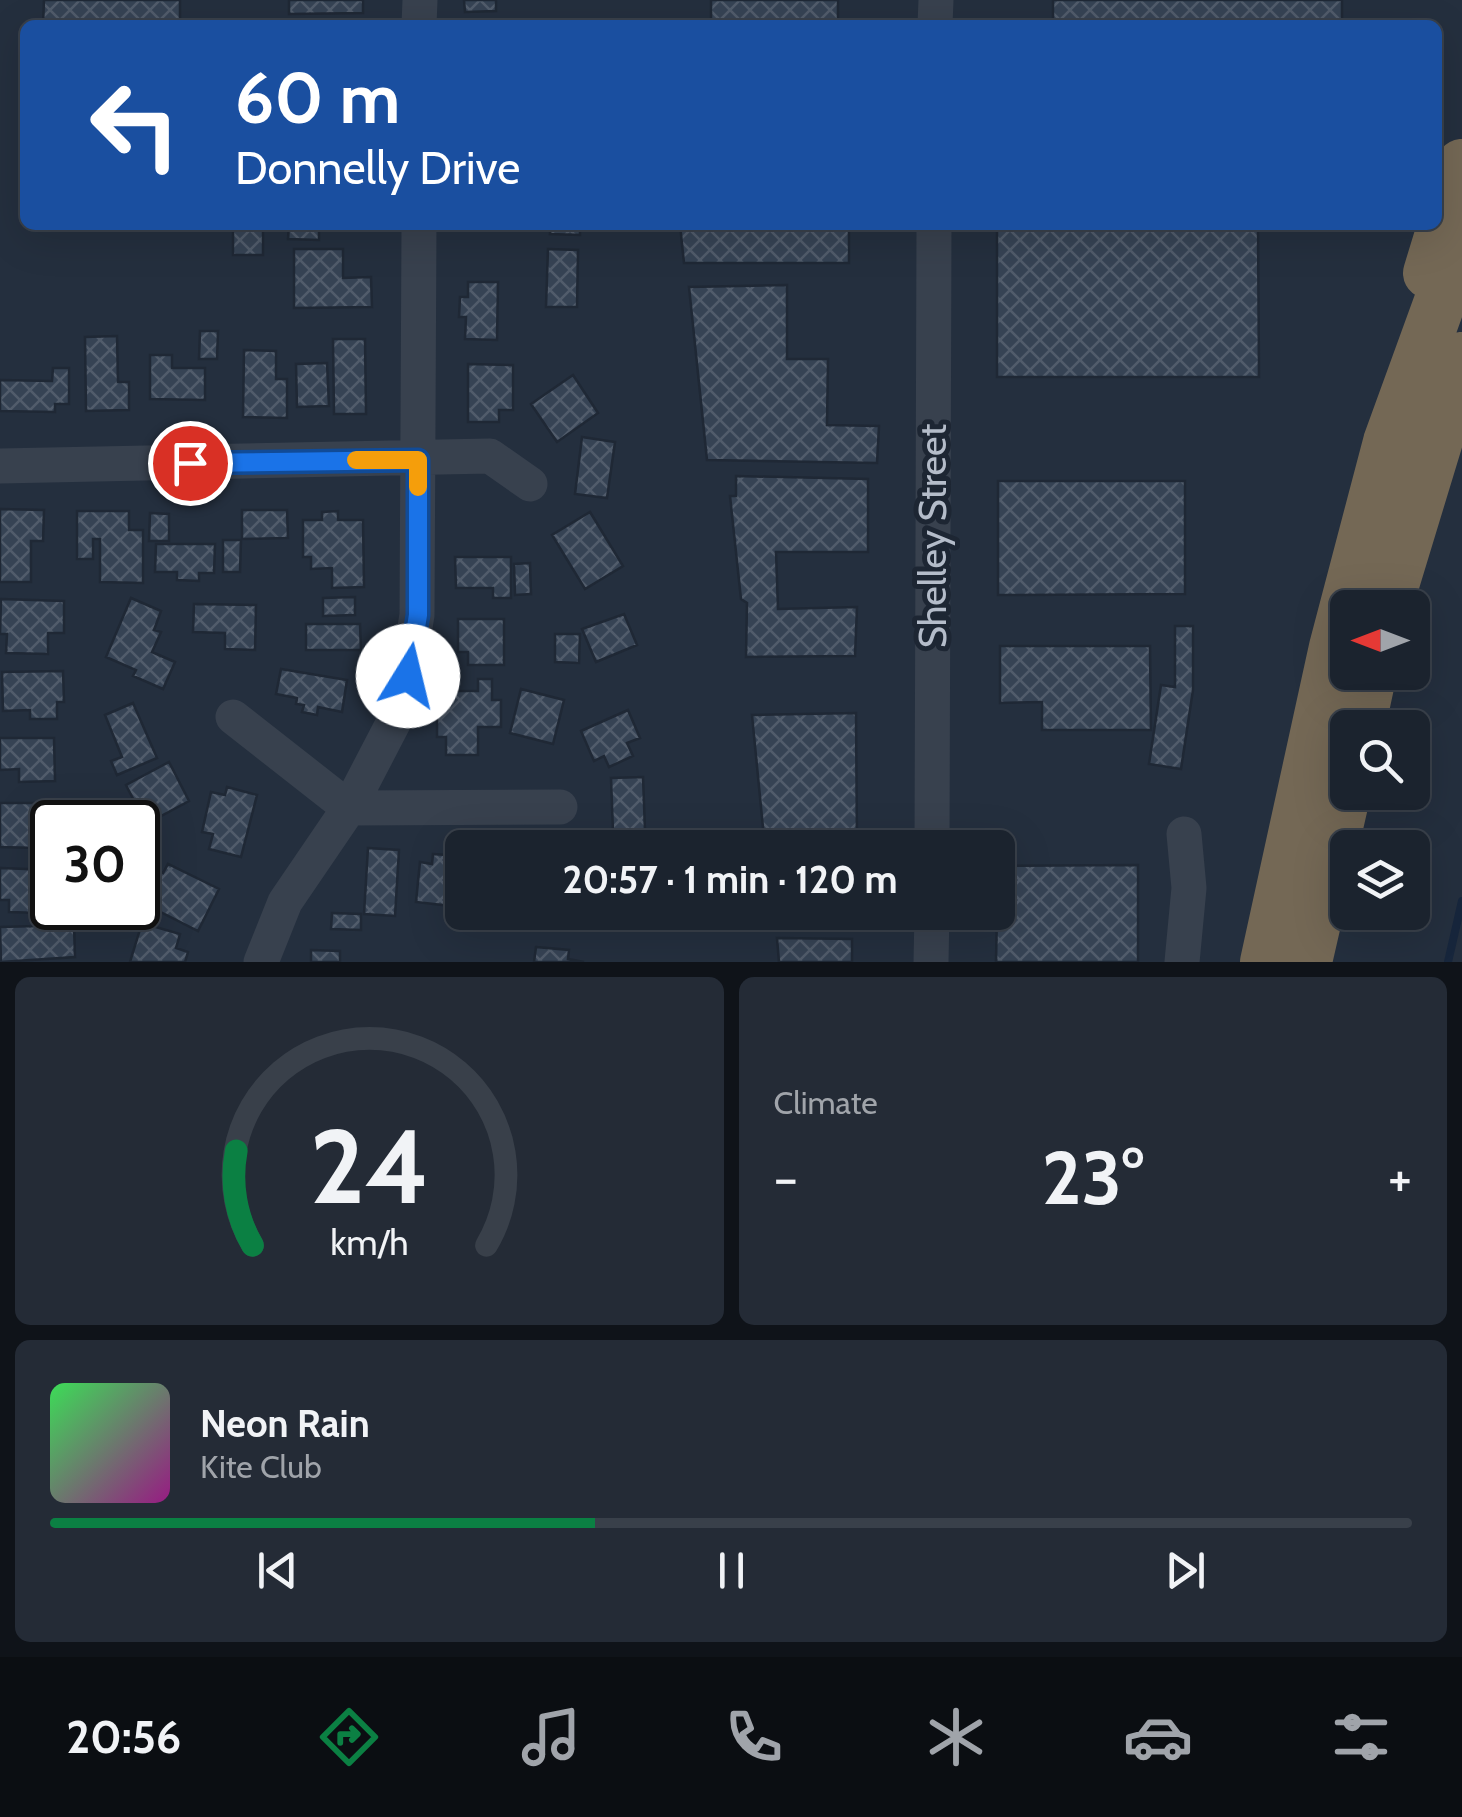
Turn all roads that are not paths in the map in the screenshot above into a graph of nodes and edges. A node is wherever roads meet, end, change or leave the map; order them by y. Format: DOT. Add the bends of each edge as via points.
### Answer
graph roads {
  1 [pos="1462,165"];
  2 [pos="418,230"];
  3 [pos="934,230"];
  4 [pos="1462,241"];
  5 [pos="1462,358"];
  6 [pos="1462,423"];
  7 [pos="1388,442"];
  8 [pos="418,460"];
  9 [pos="0,466"];
  10 [pos="530,484"];
  11 [pos="1390,590"];
  12 [pos="1391,590"];
  13 [pos="233,717"];
  14 [pos="560,807"];
  15 [pos="349,808"];
  16 [pos="1341,810"];
  17 [pos="932,830"];
  18 [pos="1184,834"];
  19 [pos="932,930"];
  20 [pos="261,962"];
  21 [pos="932,962"];
  22 [pos="1182,962"];
  23 [pos="1266,962"];
  24 [pos="1306,962"];
  1 -- 7 [label="highway" via="1420,302"];
  2 -- 8 [label="street"];
  3 -- 17 [label="street, Shelley Street"];
  4 -- 7 [label="highway"];
  5 -- 11 [label="highway"];
  6 -- 12 [label="highway"];
  7 -- 23 [label="highway" via="1334,647"];
  8 -- 9 [label="street"];
  8 -- 10 [label="street" via="490,456"];
  8 -- 15 [label="street" via="418,615 402,706"];
  13 -- 15 [label="street"];
  14 -- 15 [label="street"];
  15 -- 20 [label="street" via="285,902"];
  16 -- 24 [label="highway"];
  18 -- 22 [label="street" via="1189,888"];
  19 -- 21 [label="street"];
}
